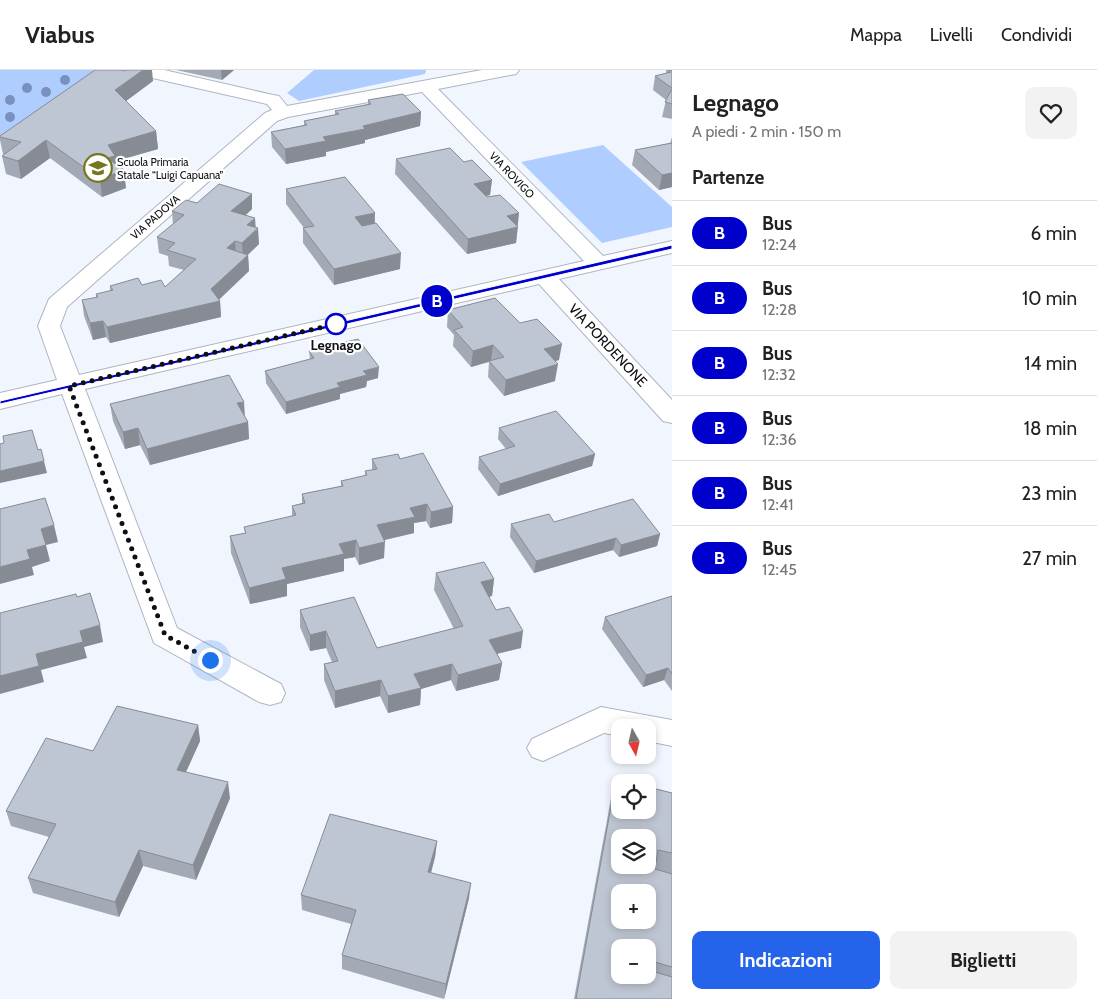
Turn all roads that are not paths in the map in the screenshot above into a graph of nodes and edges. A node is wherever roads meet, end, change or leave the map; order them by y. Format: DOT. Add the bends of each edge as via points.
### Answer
graph roads {
  1 [pos="141,70"];
  2 [pos="510,70"];
  3 [pos="452,75"];
  4 [pos="426,86"];
  5 [pos="283,112"];
  6 [pos="672,247"];
  7 [pos="598,264"];
  8 [pos="544,276"];
  9 [pos="69,386"];
  10 [pos="0,402"];
  11 [pos="672,415"];
  12 [pos="270,693"];
  13 [pos="611,722"];
  14 [pos="656,730"];
  15 [pos="672,733"];
  16 [pos="543,748"];
  1 -- 5 [label="street" via="273,100"];
  2 -- 3 [label="street, VIA PADOVA"];
  3 -- 4 [label="street, VIA PADOVA"];
  4 -- 5 [label="street, VIA PADOVA"];
  4 -- 7 [label="street, VIA ROVIGO"];
  5 -- 9 [label="street, VIA PADOVA" via="271,117 57,304 49,326"];
  6 -- 7 [label="street"];
  7 -- 8 [label="street"];
  8 -- 9 [label="street"];
  8 -- 11 [label="street, VIA PORDENONE"];
  9 -- 10 [label="street"];
  9 -- 12 [label="street, VIA PADOVA" via="165,635"];
  13 -- 16 [label="street" via="601,720"];
  14 -- 15 [label="street"];
}
